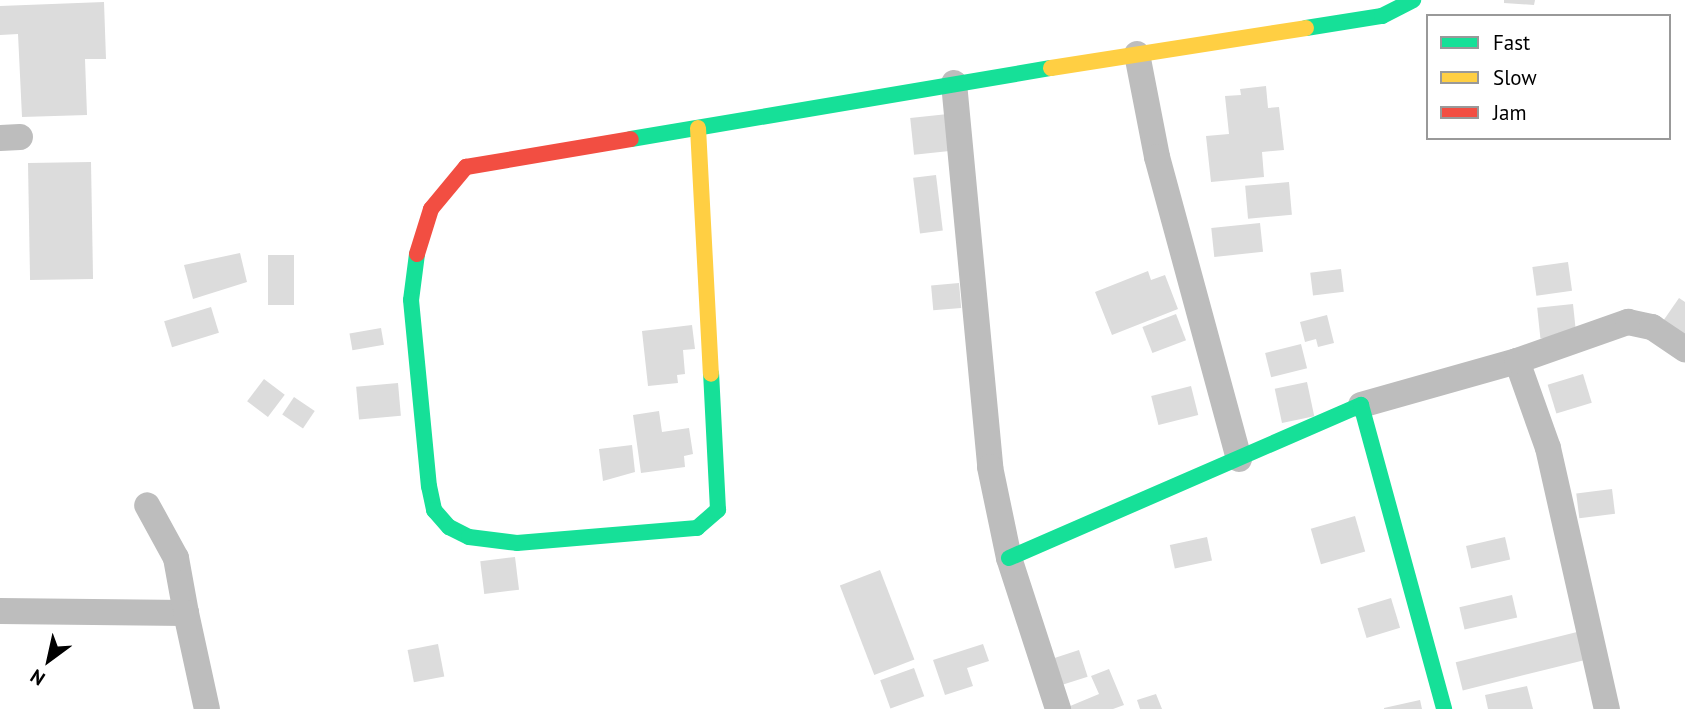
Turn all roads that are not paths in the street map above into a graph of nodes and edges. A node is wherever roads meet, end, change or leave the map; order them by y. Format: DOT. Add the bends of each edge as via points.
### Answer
graph roads {
  1 [pos="1413,0"];
  2 [pos="1137,54"];
  3 [pos="954,82"];
  4 [pos="698,128"];
  5 [pos="1685,349"];
  6 [pos="1517,361"];
  7 [pos="1361,405"];
  8 [pos="1239,459"];
  9 [pos="147,505"];
  10 [pos="1009,558"];
  11 [pos="0,611"];
  12 [pos="186,613"];
  13 [pos="207,709"];
  14 [pos="1058,709"];
  15 [pos="1444,709"];
  16 [pos="1607,709"];
  1 -- 2 [label="street" via="1382,16"];
  2 -- 3 [label="street"];
  2 -- 8 [label="street" via="1157,157"];
  3 -- 4 [label="street"];
  3 -- 10 [label="street" via="981,405"];
  4 -- 4 [label="street" via="466,167 431,209 417,253 411,300 429,486 434,510 449,527 469,537 555,540 697,528 718,510"];
  5 -- 6 [label="street" via="1652,327 1628,322"];
  6 -- 7 [label="street"];
  6 -- 16 [label="street" via="1548,447"];
  7 -- 8 [label="street"];
  7 -- 15 [label="street"];
  8 -- 10 [label="street"];
  9 -- 12 [label="street" via="176,558"];
  10 -- 14 [label="street"];
  11 -- 12 [label="street"];
  12 -- 13 [label="street"];
}
